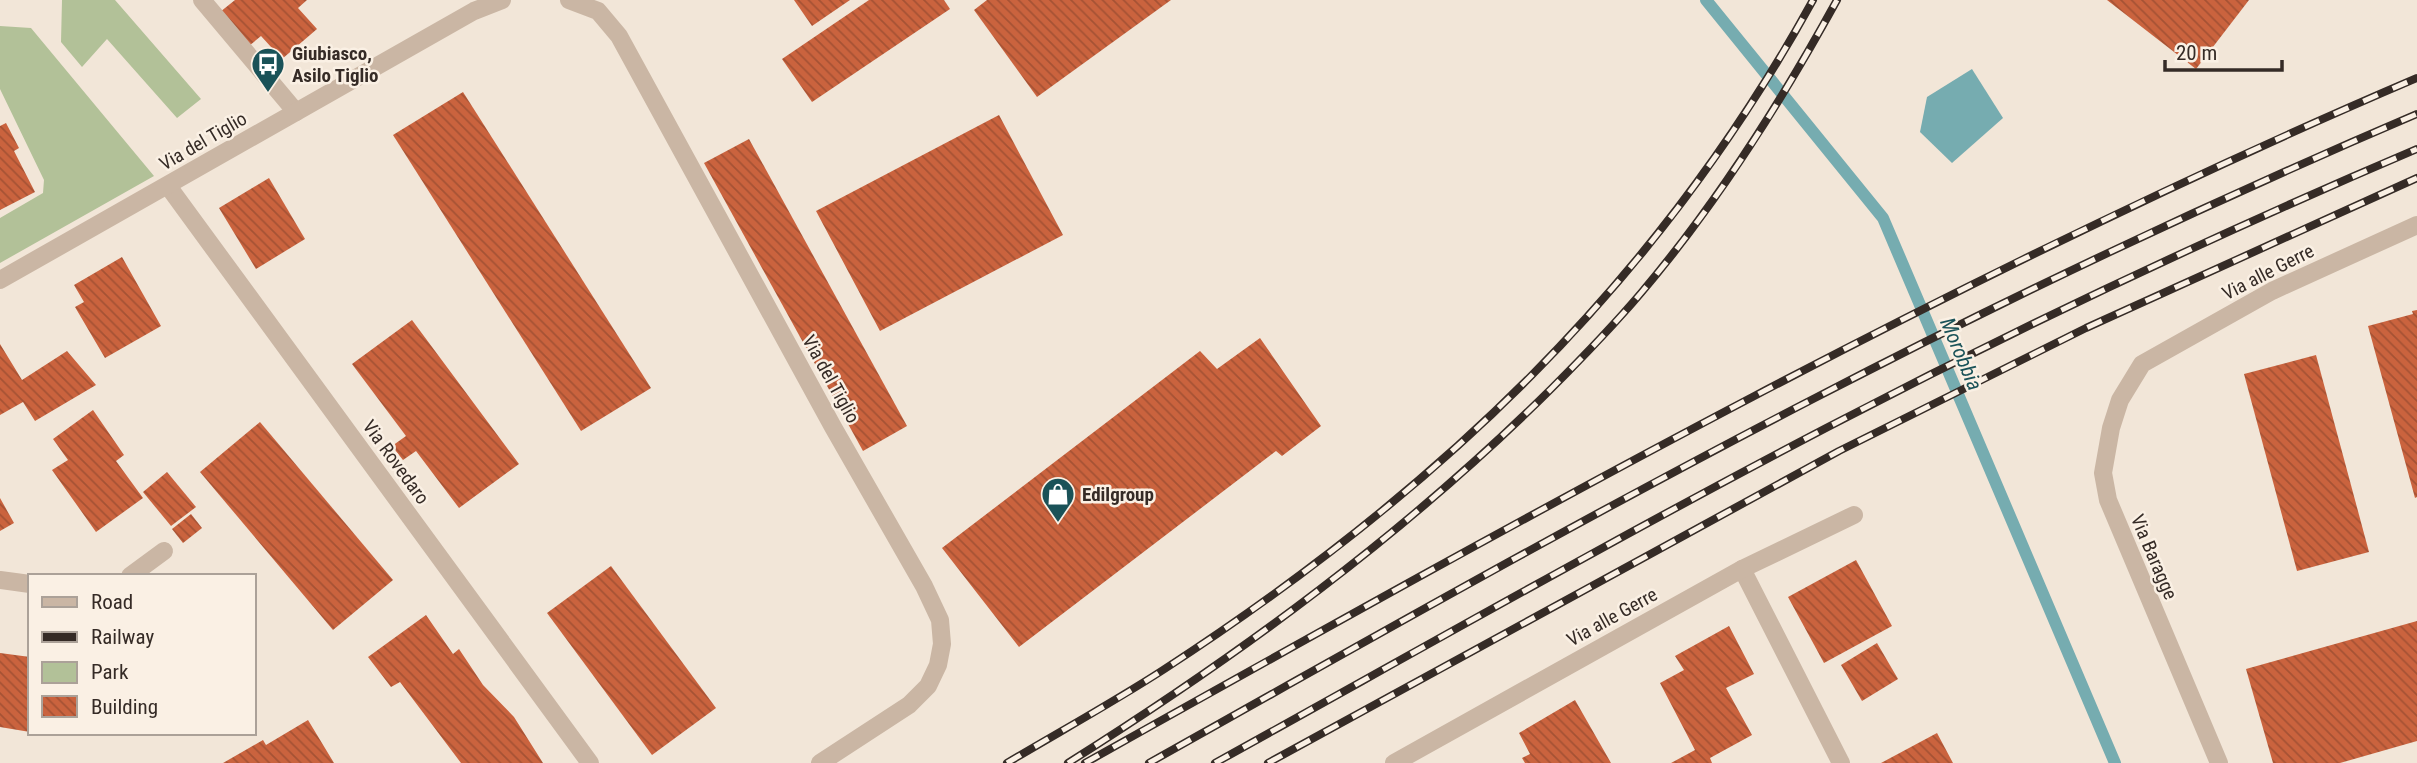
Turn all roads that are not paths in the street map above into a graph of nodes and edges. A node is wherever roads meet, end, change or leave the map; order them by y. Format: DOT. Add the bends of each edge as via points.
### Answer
graph roads {
  1 [pos="202,0"];
  2 [pos="502,0"];
  3 [pos="569,0"];
  4 [pos="296,112"];
  5 [pos="168,186"];
  6 [pos="2417,225"];
  7 [pos="0,280"];
  8 [pos="2142,364"];
  9 [pos="1854,515"];
  10 [pos="164,551"];
  11 [pos="1742,569"];
  12 [pos="133,574"];
  13 [pos="0,580"];
  14 [pos="28,584"];
  15 [pos="590,763"];
  16 [pos="820,763"];
  17 [pos="1394,763"];
  18 [pos="1841,763"];
  19 [pos="2218,763"];
  1 -- 4 [label="street"];
  2 -- 4 [label="street, Via del Tiglio" via="474,11"];
  3 -- 16 [label="street, Via del Tiglio" via="598,11 619,36 940,621 939,665 928,686 909,705"];
  4 -- 5 [label="street, Via del Tiglio"];
  5 -- 7 [label="street, Via del Tiglio"];
  5 -- 15 [label="street, Via Rovedaro"];
  6 -- 8 [label="street, Via alle Gerre" via="2272,291"];
  8 -- 19 [label="street, Via Baragge" via="2120,400 2111,428 2103,473 2108,500"];
  9 -- 11 [label="street, Via alle Gerre"];
  10 -- 12 [label="street"];
  11 -- 17 [label="street, Via alle Gerre"];
  11 -- 18 [label="street"];
  13 -- 14 [label="street"];
}
